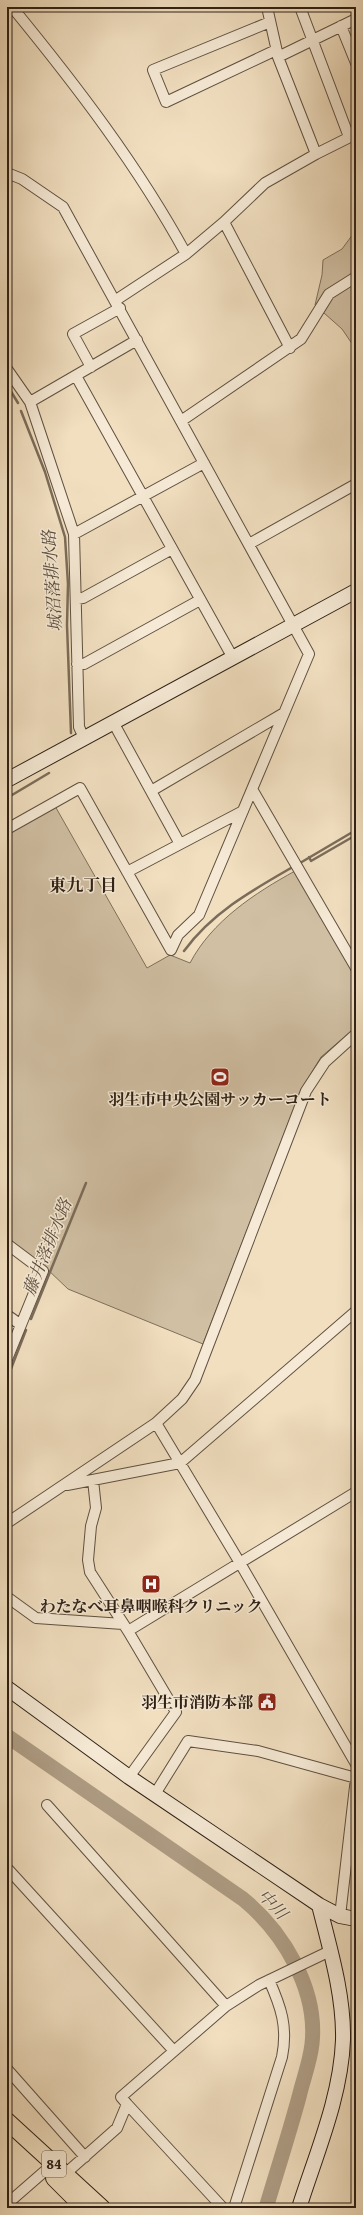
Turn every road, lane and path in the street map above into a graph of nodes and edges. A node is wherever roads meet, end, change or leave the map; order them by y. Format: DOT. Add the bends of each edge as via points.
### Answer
graph roads {
  1 [pos="12,7"];
  2 [pos="266,7"];
  3 [pos="300,7"];
  4 [pos="356,19"];
  5 [pos="270,22"];
  6 [pos="341,26"];
  7 [pos="312,40"];
  8 [pos="277,54"];
  9 [pos="356,63"];
  10 [pos="353,135"];
  11 [pos="316,154"];
  12 [pos="7,173"];
  13 [pos="224,222"];
  14 [pos="186,254"];
  15 [pos="356,277"];
  16 [pos="118,304"];
  17 [pos="137,340"];
  18 [pos="290,348"];
  19 [pos="91,367"];
  20 [pos="7,369"];
  21 [pos="76,376"];
  22 [pos="30,402"];
  23 [pos="181,421"];
  24 [pos="204,463"];
  25 [pos="356,484"];
  26 [pos="144,497"];
  27 [pos="74,534"];
  28 [pos="249,544"];
  29 [pos="172,549"];
  30 [pos="356,591"];
  31 [pos="76,599"];
  32 [pos="200,600"];
  33 [pos="294,625"];
  34 [pos="233,658"];
  35 [pos="77,664"];
  36 [pos="284,713"];
  37 [pos="113,722"];
  38 [pos="84,738"];
  39 [pos="7,780"];
  40 [pos="252,789"];
  41 [pos="151,791"];
  42 [pos="243,811"];
  43 [pos="7,829"];
  44 [pos="180,844"];
  45 [pos="127,872"];
  46 [pos="356,968"];
  47 [pos="356,1034"];
  48 [pos="7,1244"];
  49 [pos="356,1311"];
  50 [pos="7,1315"];
  51 [pos="21,1325"];
  52 [pos="7,1359"];
  53 [pos="156,1423"];
  54 [pos="180,1463"];
  55 [pos="93,1480"];
  56 [pos="61,1486"];
  57 [pos="356,1492"];
  58 [pos="7,1524"];
  59 [pos="240,1563"];
  60 [pos="7,1597"];
  61 [pos="125,1628"];
  62 [pos="7,1688"];
  63 [pos="356,1764"];
  64 [pos="129,1777"];
  65 [pos="356,1778"];
  66 [pos="155,1794"];
  67 [pos="47,1805"];
  68 [pos="7,1868"];
  69 [pos="319,1905"];
  70 [pos="340,1916"];
  71 [pos="356,1919"];
  72 [pos="325,1954"];
  73 [pos="269,1980"];
  74 [pos="226,2006"];
  75 [pos="174,2051"];
  76 [pos="7,2069"];
  77 [pos="127,2104"];
  78 [pos="7,2121"];
  79 [pos="7,2132"];
  80 [pos="85,2157"];
  81 [pos="46,2170"];
  82 [pos="65,2174"];
  83 [pos="7,2204"];
  84 [pos="84,2208"];
  85 [pos="102,2208"];
  86 [pos="223,2208"];
  87 [pos="234,2208"];
  88 [pos="299,2208"];
  1 -- 14 [label="street" via="68,76 127,159 162,211"];
  2 -- 5 [label="street"];
  3 -- 7 [label="street"];
  4 -- 6 [label="street"];
  5 -- 8 [label="street"];
  5 -- 8 [label="street" via="153,70 166,102"];
  6 -- 7 [label="street"];
  6 -- 9 [label="street"];
  7 -- 8 [label="street"];
  7 -- 10 [label="street"];
  8 -- 11 [label="street"];
  10 -- 11 [label="street"];
  11 -- 13 [label="street" via="266,183"];
  12 -- 16 [label="street" via="22,179 63,207"];
  13 -- 14 [label="street"];
  13 -- 18 [label="street"];
  14 -- 16 [label="street"];
  15 -- 18 [label="street" via="329,294 301,339"];
  16 -- 17 [label="street"];
  16 -- 19 [label="street" via="73,334"];
  17 -- 19 [label="street"];
  17 -- 23 [label="street"];
  18 -- 23 [label="street"];
  19 -- 21 [label="street"];
  20 -- 22 [label="street"];
  21 -- 22 [label="street"];
  21 -- 26 [label="street"];
  22 -- 27 [label="street"];
  23 -- 24 [label="street"];
  24 -- 26 [label="street"];
  24 -- 28 [label="street"];
  25 -- 28 [label="street"];
  26 -- 27 [label="street"];
  26 -- 29 [label="street"];
  27 -- 31 [label="street"];
  28 -- 33 [label="street"];
  29 -- 31 [label="street" via="83,598"];
  29 -- 32 [label="street"];
  30 -- 33 [label="street"];
  31 -- 35 [label="street"];
  32 -- 34 [label="street"];
  32 -- 35 [label="street" via="84,664"];
  33 -- 34 [label="street"];
  33 -- 36 [label="street" via="309,654"];
  34 -- 37 [label="street"];
  35 -- 38 [label="street" via="79,727"];
  36 -- 40 [label="street"];
  36 -- 41 [label="street"];
  37 -- 38 [label="street"];
  37 -- 41 [label="street"];
  38 -- 39 [label="street"];
  40 -- 42 [label="street"];
  40 -- 46 [label="street"];
  41 -- 44 [label="street"];
  42 -- 44 [label="street"];
  42 -- 45 [label="street" via="200,915 178,935 171,950"];
  43 -- 45 [label="street" via="80,788"];
  44 -- 45 [label="street"];
  47 -- 53 [label="street" via="325,1062 306,1091 195,1380 182,1399"];
  48 -- 51 [label="street" via="43,1271"];
  49 -- 54 [label="street"];
  50 -- 51 [label="street"];
  51 -- 52 [label="street"];
  53 -- 54 [label="street"];
  53 -- 56 [label="street"];
  54 -- 55 [label="street"];
  54 -- 59 [label="street"];
  55 -- 56 [label="street"];
  55 -- 61 [label="street" via="96,1508 89,1546 90,1572"];
  56 -- 58 [label="street"];
  57 -- 59 [label="street"];
  59 -- 61 [label="street"];
  59 -- 63 [label="street"];
  60 -- 61 [label="street" via="36,1618"];
  61 -- 64 [label="street" via="176,1712"];
  62 -- 64 [label="street"];
  64 -- 66 [label="street"];
  65 -- 66 [label="street" via="258,1751 188,1741"];
  65 -- 70 [label="street"];
  66 -- 69 [label="street"];
  67 -- 74 [label="street"];
  68 -- 75 [label="street"];
  69 -- 70 [label="street"];
  69 -- 72 [label="street"];
  70 -- 71 [label="street"];
  72 -- 73 [label="street"];
  72 -- 88 [label="street" via="339,1990 343,2040 336,2088"];
  73 -- 74 [label="street"];
  73 -- 87 [label="street" via="283,2017 285,2039 282,2057"];
  74 -- 75 [label="street"];
  75 -- 77 [label="street" via="121,2097"];
  76 -- 80 [label="street"];
  77 -- 80 [label="street" via="116,2128"];
  77 -- 86 [label="street"];
  78 -- 82 [label="main road, 84"];
  79 -- 81 [label="main road, 84"];
  80 -- 82 [label="street"];
  81 -- 83 [label="street"];
  81 -- 84 [label="main road, 84"];
  82 -- 85 [label="main road, 84"];
}
